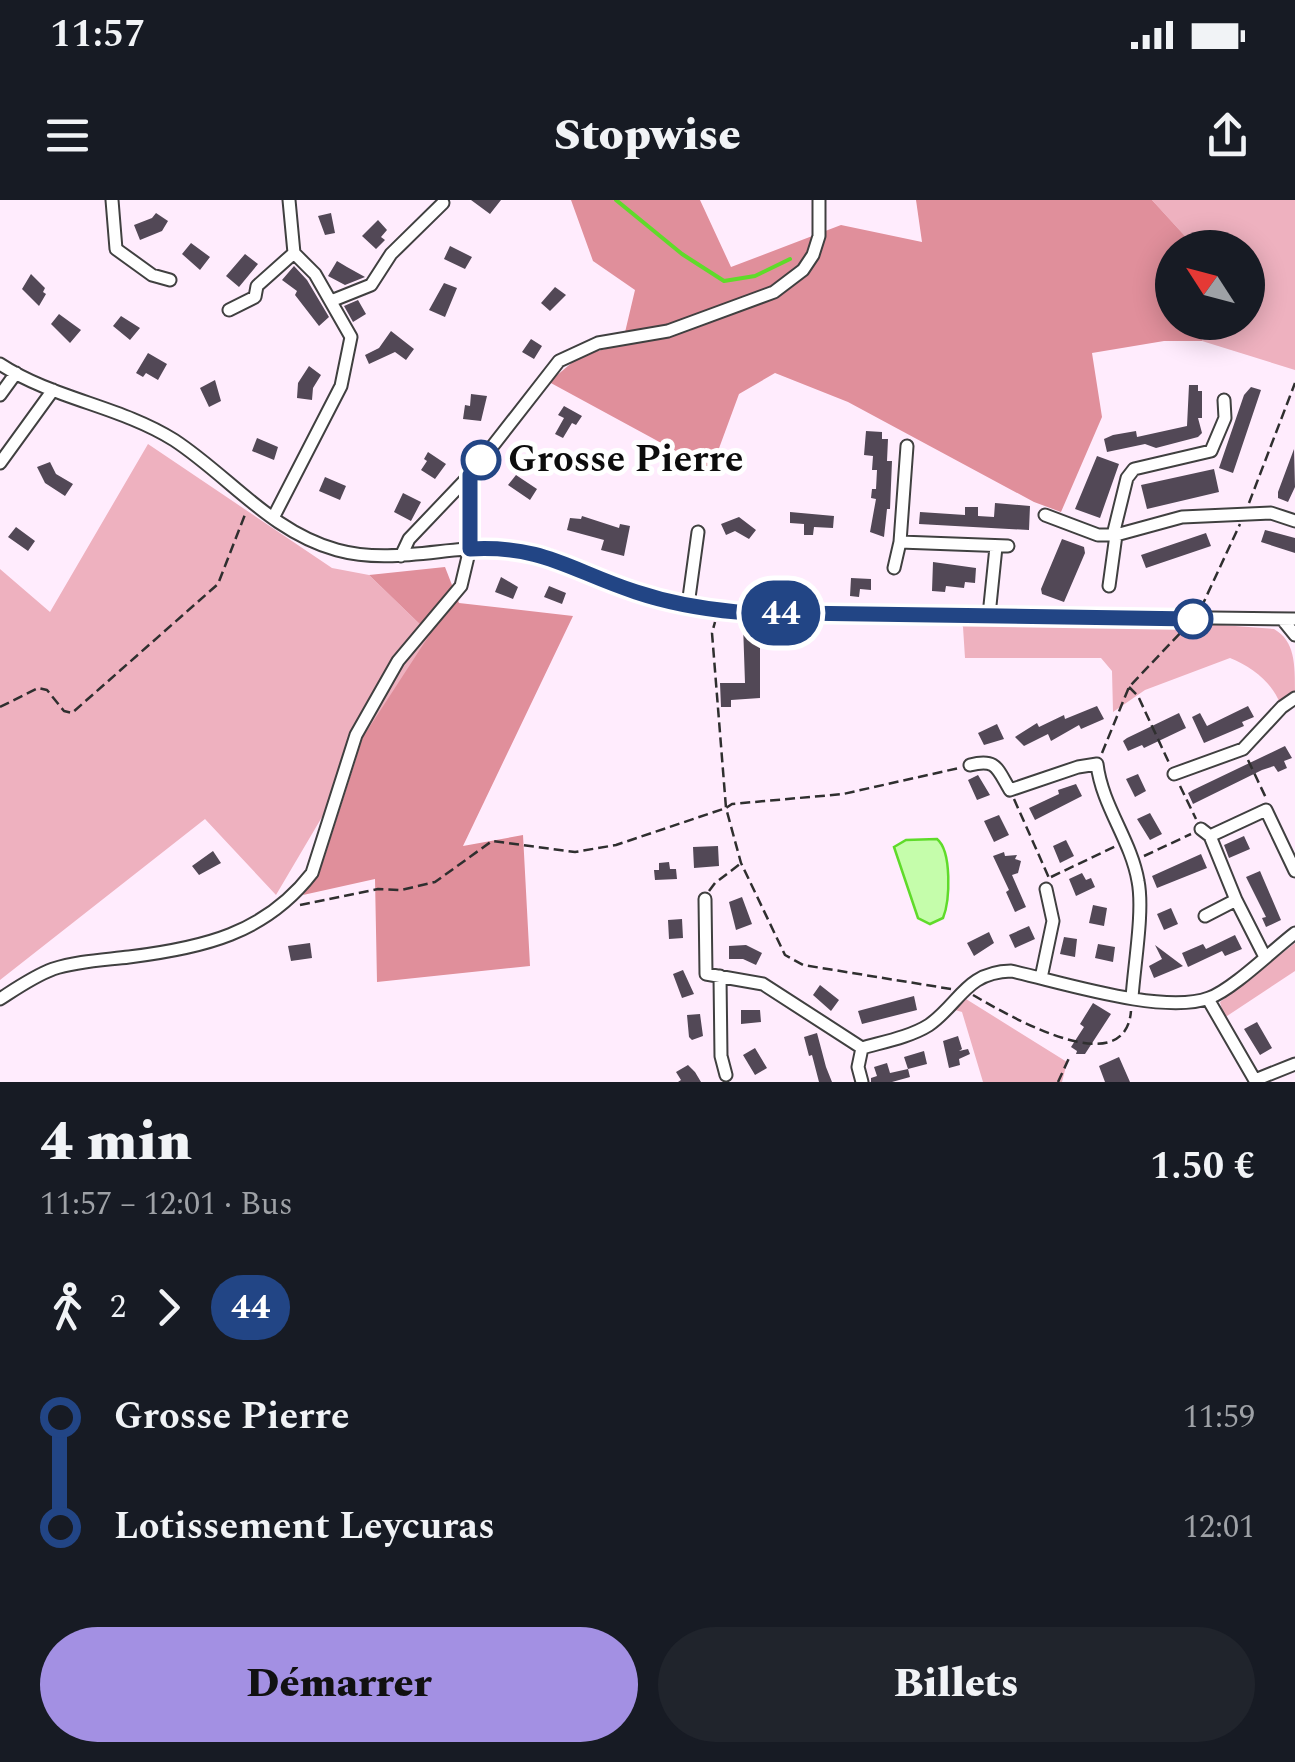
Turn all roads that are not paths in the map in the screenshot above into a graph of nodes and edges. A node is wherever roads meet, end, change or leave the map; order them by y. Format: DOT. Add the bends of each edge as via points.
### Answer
graph roads {
  1 [pos="112,200"];
  2 [pos="290,200"];
  3 [pos="819,200"];
  4 [pos="443,203"];
  5 [pos="294,253"];
  6 [pos="170,280"];
  7 [pos="331,301"];
  8 [pos="229,310"];
  9 [pos="0,364"];
  10 [pos="16,374"];
  11 [pos="53,390"];
  12 [pos="0,396"];
  13 [pos="1224,400"];
  14 [pos="907,446"];
  15 [pos="0,463"];
  16 [pos="470,475"];
  17 [pos="1045,515"];
  18 [pos="273,518"];
  19 [pos="1295,521"];
  20 [pos="698,532"];
  21 [pos="1114,535"];
  22 [pos="900,542"];
  23 [pos="470,549"];
  24 [pos="401,556"];
  25 [pos="894,568"];
  26 [pos="1109,586"];
  27 [pos="688,605"];
  28 [pos="989,615"];
  29 [pos="1288,619"];
  30 [pos="1295,635"];
  31 [pos="1295,698"];
  32 [pos="970,765"];
  33 [pos="1174,774"];
  34 [pos="1295,871"];
  35 [pos="1048,883"];
  36 [pos="704,899"];
  37 [pos="1236,900"];
  38 [pos="1204,916"];
  39 [pos="1295,932"];
  40 [pos="1264,957"];
  41 [pos="720,976"];
  42 [pos="1041,978"];
  43 [pos="1132,998"];
  44 [pos="1208,999"];
  45 [pos="0,1000"];
  46 [pos="862,1048"];
  47 [pos="1295,1064"];
  48 [pos="726,1075"];
  49 [pos="1256,1081"];
  50 [pos="862,1082"];
  1 -- 6 [label="street" via="116,248"];
  2 -- 5 [label="street"];
  3 -- 16 [label="street" via="816,245 804,270 789,282 668,331 598,343 559,361"];
  4 -- 7 [label="street" via="371,285"];
  5 -- 7 [label="street"];
  5 -- 8 [label="street" via="257,286 255,298"];
  7 -- 18 [label="street" via="351,338 341,386"];
  9 -- 10 [label="street"];
  10 -- 11 [label="street"];
  10 -- 12 [label="street"];
  11 -- 15 [label="street"];
  11 -- 18 [label="street" via="170,438"];
  13 -- 21 [label="street" via="1225,418 1211,451 1134,469"];
  14 -- 22 [label="street"];
  16 -- 23 [label="street"];
  16 -- 24 [label="street"];
  17 -- 21 [label="street"];
  18 -- 24 [label="street" via="338,550"];
  19 -- 21 [label="street" via="1245,513 1163,520"];
  20 -- 27 [label="street"];
  21 -- 26 [label="street"];
  22 -- 25 [label="street"];
  22 -- 28 [label="street" via="1002,547"];
  23 -- 24 [label="street"];
  23 -- 27 [label="street" via="537,552"];
  23 -- 45 [label="street" via="461,586 398,662 356,735 312,873 281,908 220,938 55,968"];
  27 -- 28 [label="street"];
  28 -- 29 [label="street"];
  29 -- 30 [label="street"];
  31 -- 33 [label="street" via="1243,750"];
  32 -- 43 [label="street" via="994,764 1010,790 1098,764 1139,885"];
  34 -- 37 [label="street" via="1266,810 1206,832"];
  35 -- 42 [label="street" via="1053,921"];
  36 -- 41 [label="street" via="706,974"];
  37 -- 38 [label="street"];
  37 -- 40 [label="street"];
  39 -- 40 [label="street"];
  40 -- 44 [label="street"];
  41 -- 46 [label="street" via="763,984"];
  41 -- 48 [label="street"];
  42 -- 43 [label="street"];
  42 -- 46 [label="street" via="996,972 961,990 927,1026"];
  43 -- 44 [label="street" via="1180,1004"];
  44 -- 49 [label="street"];
  46 -- 50 [label="street"];
  47 -- 49 [label="street"];
}
